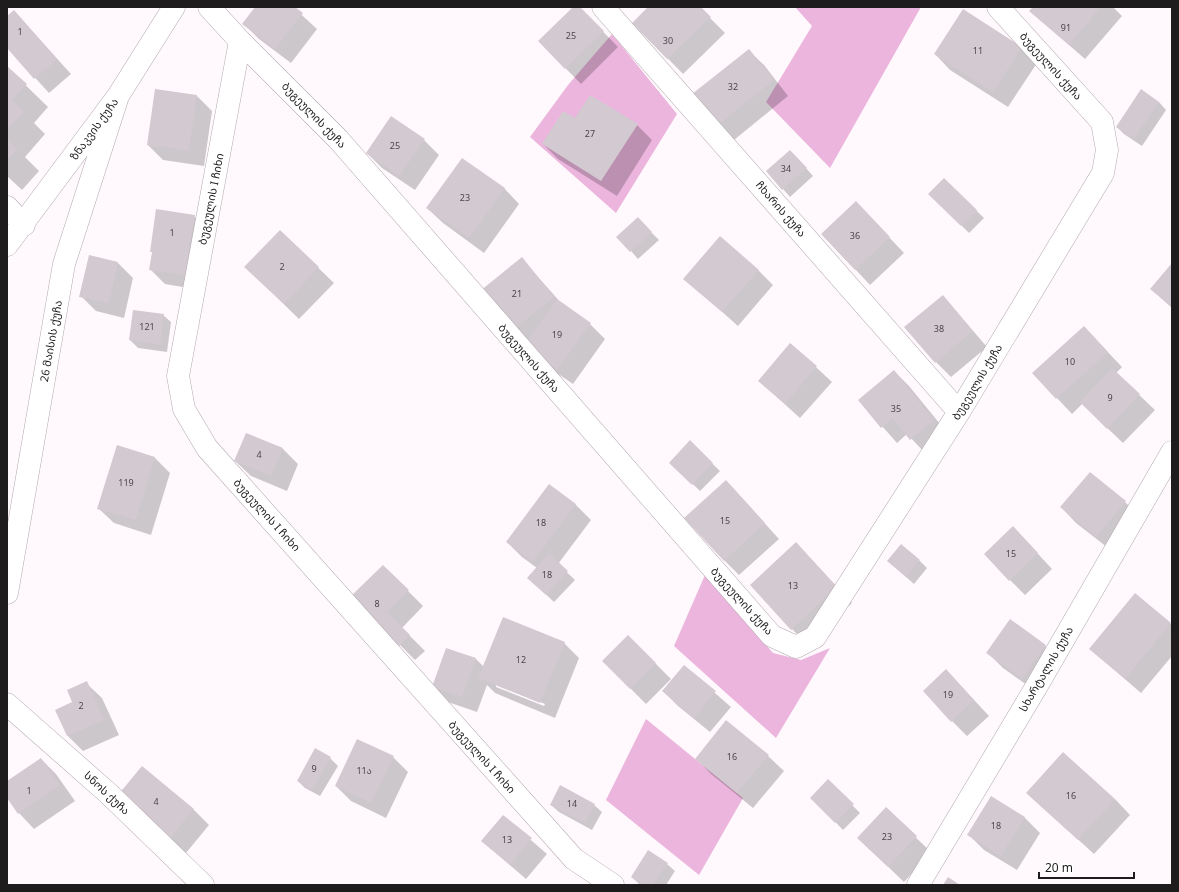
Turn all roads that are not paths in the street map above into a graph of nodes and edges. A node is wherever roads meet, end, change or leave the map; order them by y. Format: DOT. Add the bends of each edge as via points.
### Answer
graph roads {
  1 [pos="174,7"];
  2 [pos="209,7"];
  3 [pos="603,7"];
  4 [pos="998,7"];
  5 [pos="240,41"];
  6 [pos="118,96"];
  7 [pos="7,207"];
  8 [pos="24,225"];
  9 [pos="7,245"];
  10 [pos="959,412"];
  11 [pos="1172,452"];
  12 [pos="7,593"];
  13 [pos="7,704"];
  14 [pos="203,885"];
  15 [pos="613,885"];
  16 [pos="918,885"];
  1 -- 6 [label="street, ზნაკვის ქუჩა"];
  2 -- 5 [label="street, ბუგეულის ქუჩა"];
  3 -- 10 [label="street, ჩხარის ქუჩა"];
  4 -- 10 [label="street, ბუგეულის ქუჩა" via="1102,122 1107,150 1103,173"];
  5 -- 10 [label="street, ბუგეულის ქუჩა" via="338,139 772,636 796,647 815,637"];
  5 -- 15 [label="street, ბუგეულის I ჩიხი" via="178,376 184,409 207,448 574,859"];
  6 -- 8 [label="street, ზნაკვის ქუჩა"];
  6 -- 12 [label="street, 26 მაისის ქუჩა" via="64,264"];
  7 -- 8 [label="street"];
  8 -- 9 [label="street, ზნაკვის ქუჩა"];
  11 -- 16 [label="street, სხარტალის ქუჩა"];
  13 -- 14 [label="street, სნოს ქუჩა" via="109,794"];
}
